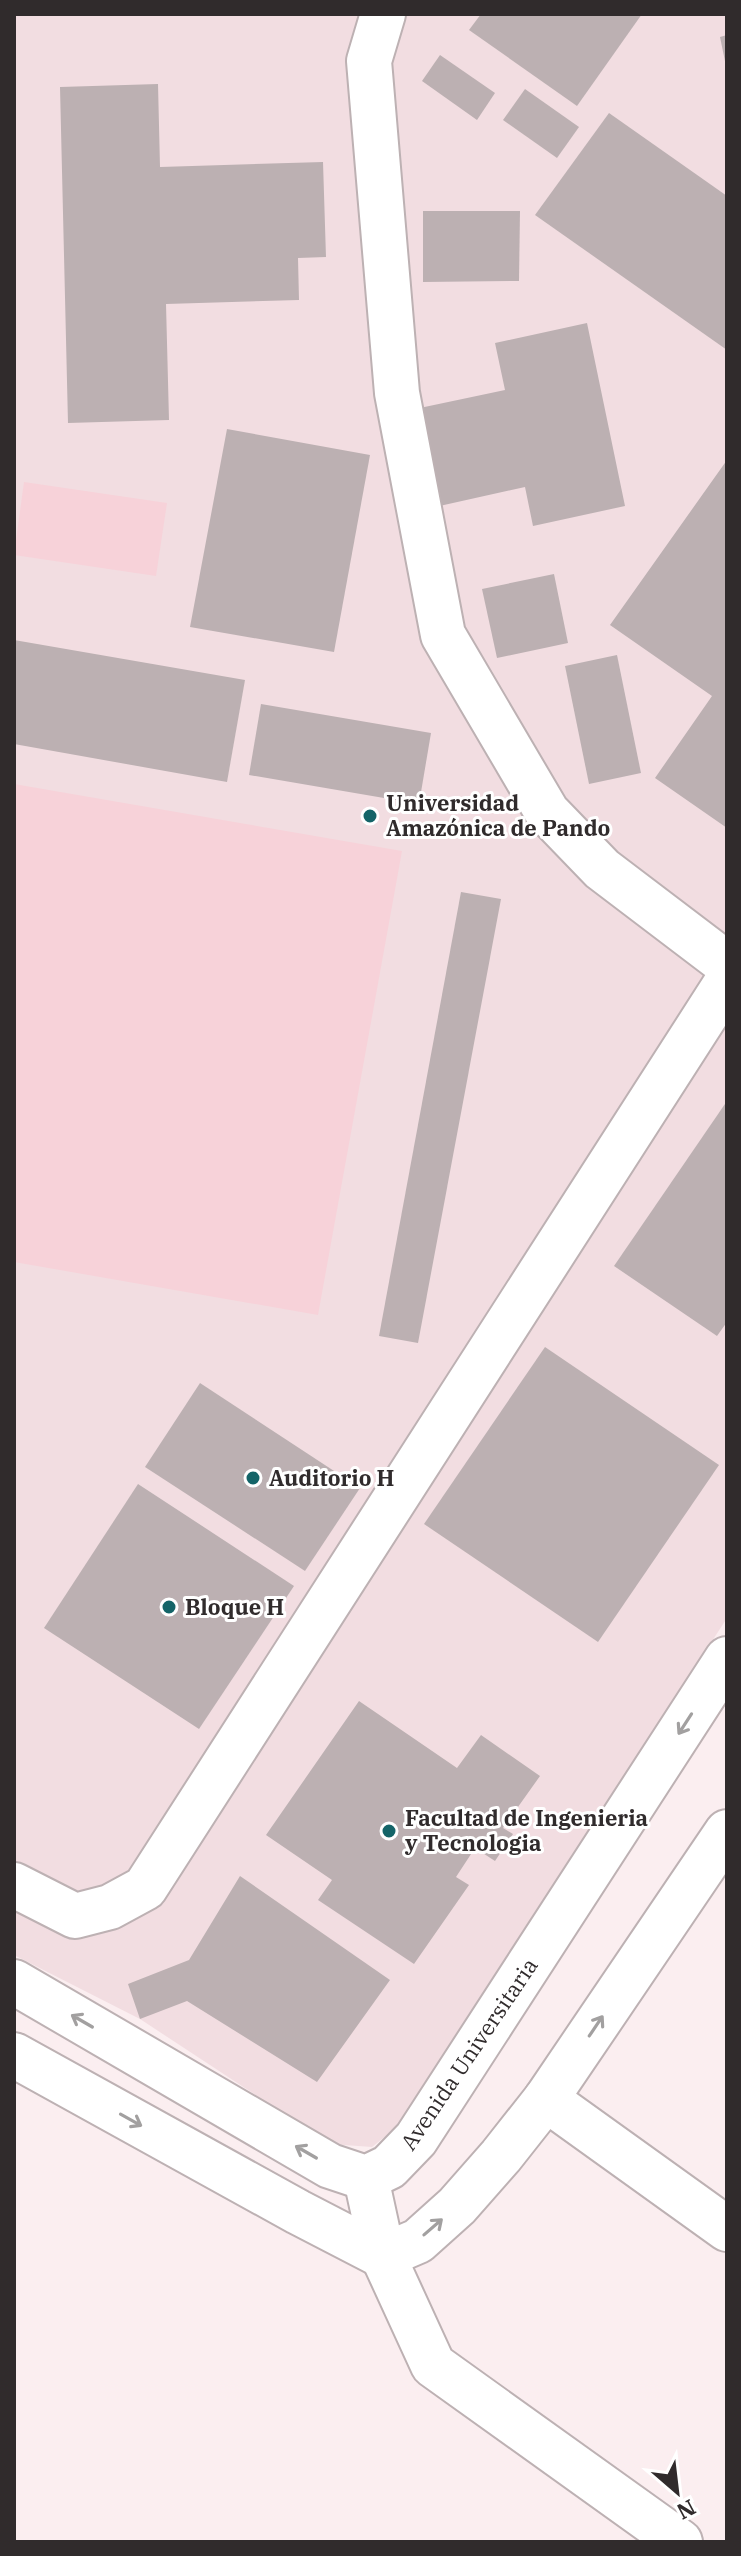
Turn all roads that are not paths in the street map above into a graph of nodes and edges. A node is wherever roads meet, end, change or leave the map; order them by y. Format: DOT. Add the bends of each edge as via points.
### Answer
graph roads {
  1 [pos="383,14"];
  2 [pos="727,964"];
  3 [pos="727,982"];
  4 [pos="721,1682"];
  5 [pos="727,1832"];
  6 [pos="14,1885"];
  7 [pos="14,1982"];
  8 [pos="14,2055"];
  9 [pos="546,2099"];
  10 [pos="366,2178"];
  11 [pos="727,2229"];
  12 [pos="383,2256"];
  13 [pos="680,2542"];
  1 -- 2 [label="main road" via="369,61 397,393 443,635 547,812 602,869"];
  3 -- 6 [label="main road" via="145,1888 110,1907 75,1916"];
  4 -- 10 [label="main road, Avenida Universitaria, one-way" via="416,2139 389,2167"];
  9 -- 5 [label="main road, one-way"];
  10 -- 7 [label="main road, one-way" via="330,2166"];
  8 -- 12 [label="main road, one-way"];
  9 -- 11 [label="main road"];
  12 -- 9 [label="main road, one-way" via="418,2241 457,2206"];
  10 -- 12 [label="main road"];
  12 -- 13 [label="main road" via="433,2365"];
}
